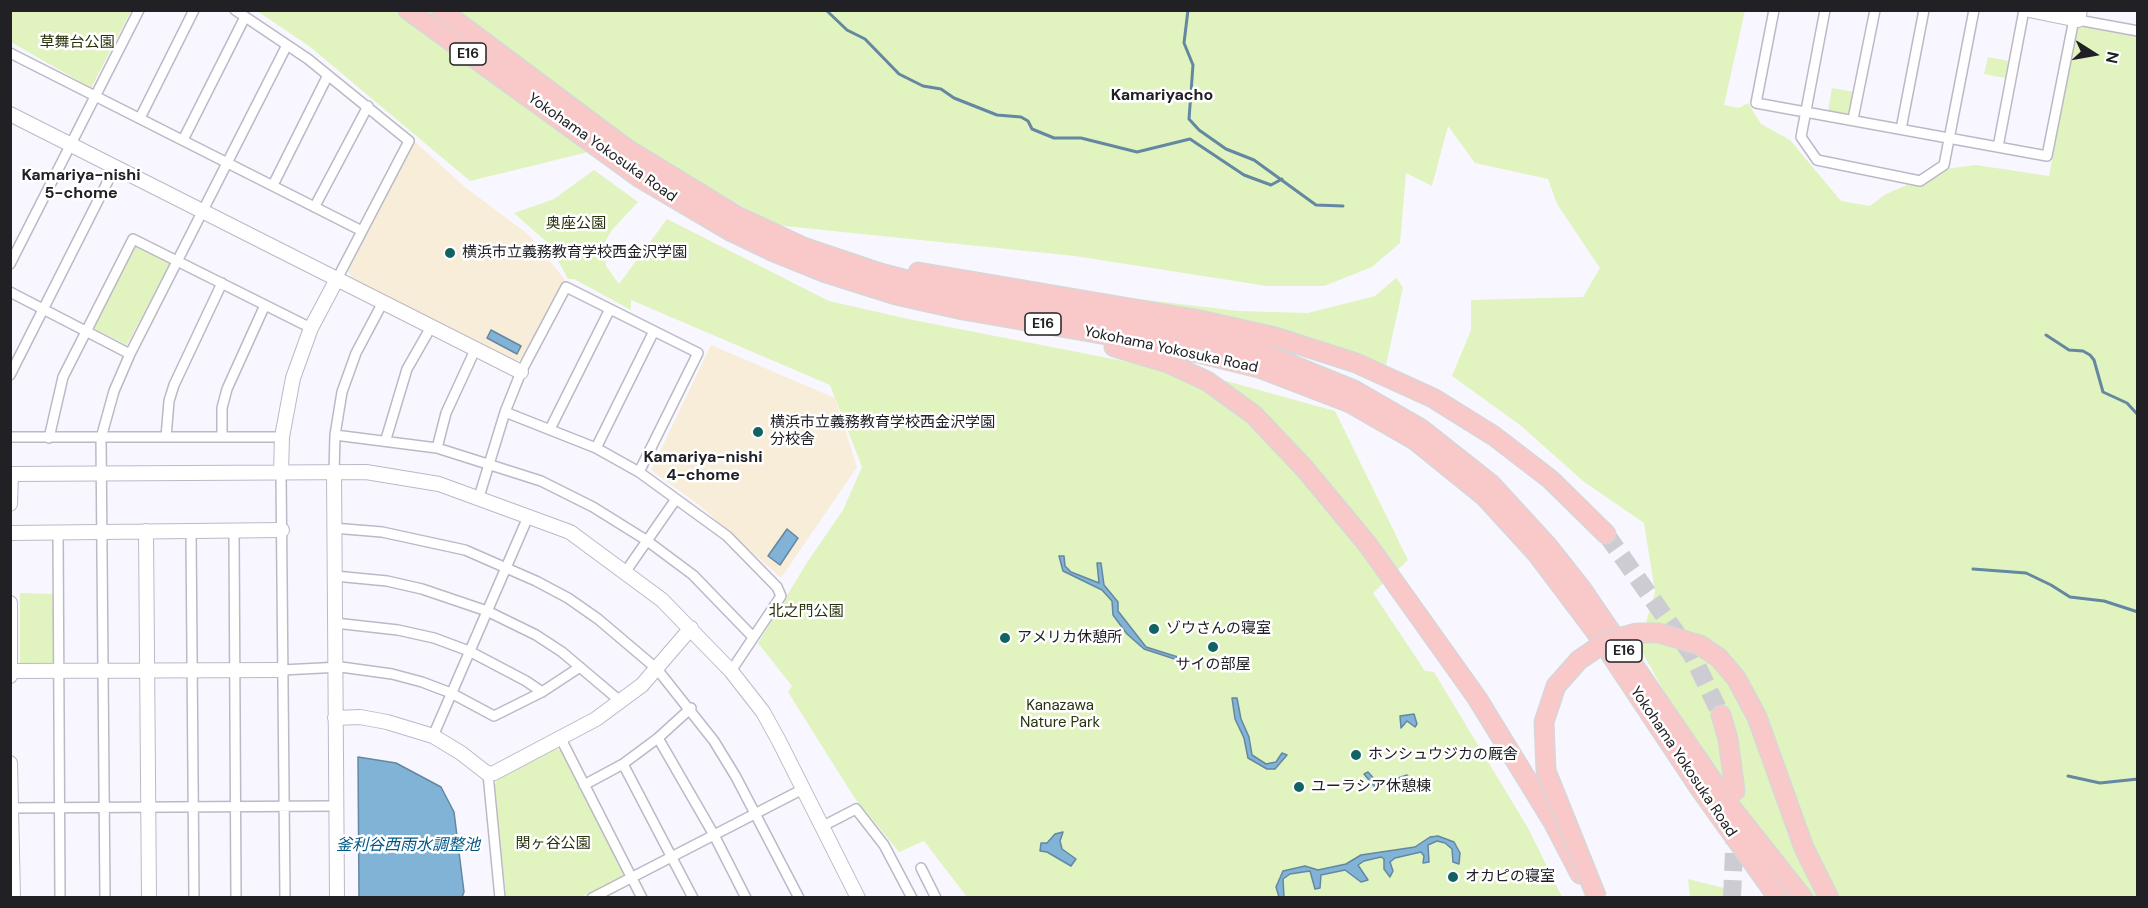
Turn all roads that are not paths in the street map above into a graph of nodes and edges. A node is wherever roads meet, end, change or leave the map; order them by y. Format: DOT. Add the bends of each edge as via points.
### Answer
graph roads {
  1 [pos="139,10"];
  2 [pos="194,10"];
  3 [pos="235,10"];
  4 [pos="408,10"];
  5 [pos="441,10"];
  6 [pos="1774,10"];
  7 [pos="1825,10"];
  8 [pos="1875,10"];
  9 [pos="1924,10"];
  10 [pos="1974,10"];
  11 [pos="2024,10"];
  12 [pos="2029,10"];
  13 [pos="2078,16"];
  14 [pos="245,17"];
  15 [pos="2138,31"];
  16 [pos="287,45"];
  17 [pos="10,53"];
  18 [pos="328,75"];
  19 [pos="532,90"];
  20 [pos="96,96"];
  21 [pos="368,106"];
  22 [pos="1806,111"];
  23 [pos="10,114"];
  24 [pos="140,118"];
  25 [pos="1853,119"];
  26 [pos="1901,129"];
  27 [pos="1950,138"];
  28 [pos="183,140"];
  29 [pos="71,144"];
  30 [pos="1998,147"];
  31 [pos="228,163"];
  32 [pos="115,167"];
  33 [pos="273,185"];
  34 [pos="315,206"];
  35 [pos="204,211"];
  36 [pos="734,223"];
  37 [pos="761,228"];
  38 [pos="362,231"];
  39 [pos="177,261"];
  40 [pos="10,264"];
  41 [pos="826,273"];
  42 [pos="337,279"];
  43 [pos="222,284"];
  44 [pos="10,292"];
  45 [pos="382,303"];
  46 [pos="265,305"];
  47 [pos="43,308"];
  48 [pos="610,309"];
  49 [pos="431,327"];
  50 [pos="311,328"];
  51 [pos="654,331"];
  52 [pos="87,332"];
  53 [pos="475,350"];
  54 [pos="130,354"];
  55 [pos="521,372"];
  56 [pos="10,375"];
  57 [pos="1360,401"];
  58 [pos="505,412"];
  59 [pos="550,429"];
  60 [pos="1418,434"];
  61 [pos="334,435"];
  62 [pos="282,436"];
  63 [pos="10,437"];
  64 [pos="166,437"];
  65 [pos="222,437"];
  66 [pos="49,438"];
  67 [pos="101,438"];
  68 [pos="386,439"];
  69 [pos="437,448"];
  70 [pos="596,448"];
  71 [pos="489,462"];
  72 [pos="639,472"];
  73 [pos="102,473"];
  74 [pos="281,473"];
  75 [pos="334,473"];
  76 [pos="11,474"];
  77 [pos="479,497"];
  78 [pos="676,499"];
  79 [pos="10,504"];
  80 [pos="528,517"];
  81 [pos="333,528"];
  82 [pos="282,530"];
  83 [pos="102,531"];
  84 [pos="146,531"];
  85 [pos="191,531"];
  86 [pos="234,531"];
  87 [pos="10,532"];
  88 [pos="58,532"];
  89 [pos="1606,534"];
  90 [pos="646,540"];
  91 [pos="505,566"];
  92 [pos="626,571"];
  93 [pos="335,576"];
  94 [pos="10,603"];
  95 [pos="487,610"];
  96 [pos="11,620"];
  97 [pos="335,622"];
  98 [pos="691,628"];
  99 [pos="753,637"];
  100 [pos="470,651"];
  101 [pos="580,667"];
  102 [pos="235,669"];
  103 [pos="657,669"];
  104 [pos="282,670"];
  105 [pos="333,670"];
  106 [pos="59,671"];
  107 [pos="102,671"];
  108 [pos="147,671"];
  109 [pos="192,671"];
  110 [pos="731,671"];
  111 [pos="11,673"];
  112 [pos="542,692"];
  113 [pos="451,693"];
  114 [pos="620,700"];
  115 [pos="691,708"];
  116 [pos="1721,715"];
  117 [pos="335,718"];
  118 [pos="433,736"];
  119 [pos="658,738"];
  120 [pos="561,740"];
  121 [pos="10,763"];
  122 [pos="623,764"];
  123 [pos="488,774"];
  124 [pos="584,785"];
  125 [pos="803,789"];
  126 [pos="1735,790"];
  127 [pos="236,806"];
  128 [pos="284,806"];
  129 [pos="335,806"];
  130 [pos="59,807"];
  131 [pos="104,807"];
  132 [pos="148,807"];
  133 [pos="12,808"];
  134 [pos="193,808"];
  135 [pos="756,814"];
  136 [pos="823,826"];
  137 [pos="714,835"];
  138 [pos="11,852"];
  139 [pos="672,857"];
  140 [pos="921,868"];
  141 [pos="631,877"];
  142 [pos="13,897"];
  143 [pos="60,897"];
  144 [pos="105,897"];
  145 [pos="149,897"];
  146 [pos="194,897"];
  147 [pos="236,897"];
  148 [pos="285,897"];
  149 [pos="337,897"];
  150 [pos="500,897"];
  151 [pos="592,897"];
  152 [pos="642,897"];
  153 [pos="693,897"];
  154 [pos="746,897"];
  155 [pos="799,897"];
  156 [pos="858,897"];
  157 [pos="912,897"];
  158 [pos="936,897"];
  159 [pos="1591,897"];
  160 [pos="1597,897"];
  161 [pos="1778,897"];
  162 [pos="1803,897"];
  163 [pos="1829,897"];
  1 -- 20 [label="street"];
  2 -- 24 [label="street"];
  3 -- 14 [label="street"];
  4 -- 19 [label="highway, Yokohama Yokosuka Road / E16"];
  5 -- 19 [label="highway, Yokohama Yokosuka Road / E16"];
  6 -- 22 [label="street" via="1756,102"];
  7 -- 22 [label="street"];
  8 -- 25 [label="street"];
  9 -- 26 [label="street"];
  10 -- 27 [label="street"];
  11 -- 30 [label="street"];
  12 -- 13 [label="street"];
  13 -- 15 [label="street"];
  13 -- 30 [label="street" via="2047,156"];
  14 -- 16 [label="street"];
  14 -- 28 [label="street"];
  16 -- 18 [label="street"];
  16 -- 31 [label="street"];
  17 -- 20 [label="street"];
  18 -- 21 [label="street"];
  18 -- 33 [label="street"];
  19 -- 36 [label="highway, Yokohama Yokosuka Road / E16"];
  20 -- 24 [label="street"];
  20 -- 29 [label="street"];
  21 -- 34 [label="street"];
  21 -- 38 [label="street" via="409,141"];
  22 -- 25 [label="street"];
  22 -- 27 [label="street" via="1801,137 1817,160 1920,181 1944,165"];
  23 -- 29 [label="street"];
  24 -- 28 [label="street"];
  25 -- 26 [label="street"];
  26 -- 27 [label="street"];
  27 -- 30 [label="street"];
  28 -- 31 [label="street"];
  29 -- 32 [label="street"];
  29 -- 40 [label="street"];
  31 -- 33 [label="street"];
  31 -- 35 [label="street"];
  32 -- 35 [label="street"];
  32 -- 47 [label="street"];
  33 -- 34 [label="street"];
  34 -- 38 [label="street"];
  35 -- 39 [label="street"];
  35 -- 42 [label="street"];
  36 -- 37 [label="highway, Yokohama Yokosuka Road / E16"];
  36 -- 41 [label="highway, Yokohama Yokosuka Road / E16"];
  37 -- 57 [label="highway, Yokohama Yokosuka Road / E16" via="842,261 938,288 1174,331 1263,353 1327,377"];
  37 -- 89 [label="highway, E16" via="911,270 1260,334 1373,370 1433,398 1526,460"];
  38 -- 42 [label="street"];
  39 -- 43 [label="street"];
  39 -- 52 [label="street" via="133,239"];
  39 -- 54 [label="street"];
  41 -- 57 [label="highway, Yokohama Yokosuka Road / E16" via="963,310 1216,356"];
  41 -- 159 [label="highway, E16" via="912,306 1135,352 1208,381 1254,415 1368,545 1422,618 1501,736 1553,822"];
  42 -- 45 [label="street"];
  42 -- 50 [label="street"];
  43 -- 46 [label="street"];
  43 -- 64 [label="street" via="174,385"];
  44 -- 47 [label="street"];
  45 -- 49 [label="street"];
  45 -- 61 [label="street" via="356,353 342,392"];
  46 -- 50 [label="street"];
  46 -- 65 [label="street" via="226,389"];
  47 -- 52 [label="street"];
  47 -- 56 [label="street"];
  48 -- 51 [label="street"];
  48 -- 55 [label="street" via="566,287"];
  48 -- 59 [label="street"];
  49 -- 53 [label="street"];
  49 -- 68 [label="street" via="407,369"];
  50 -- 62 [label="street" via="293,378"];
  51 -- 70 [label="street"];
  51 -- 72 [label="street" via="698,353"];
  52 -- 54 [label="street"];
  52 -- 66 [label="street" via="63,377"];
  53 -- 55 [label="street"];
  53 -- 69 [label="street" via="446,413"];
  54 -- 67 [label="street" via="114,391"];
  55 -- 58 [label="street"];
  57 -- 60 [label="highway, Yokohama Yokosuka Road / E16"];
  58 -- 59 [label="street"];
  58 -- 71 [label="street"];
  59 -- 70 [label="street"];
  60 -- 161 [label="highway, Yokohama Yokosuka Road / E16" via="1484,496 1537,554 1595,631 1700,789"];
  60 -- 162 [label="highway, Yokohama Yokosuka Road / E16" via="1491,484 1547,544 1726,802"];
  61 -- 68 [label="street"];
  61 -- 75 [label="street"];
  62 -- 65 [label="street"];
  62 -- 74 [label="street"];
  63 -- 66 [label="street"];
  64 -- 65 [label="street"];
  64 -- 67 [label="street"];
  66 -- 67 [label="street"];
  67 -- 73 [label="street"];
  68 -- 69 [label="street"];
  69 -- 71 [label="street"];
  70 -- 72 [label="street"];
  71 -- 77 [label="street"];
  71 -- 90 [label="street" via="541,481"];
  72 -- 78 [label="street"];
  73 -- 74 [label="street"];
  73 -- 76 [label="street"];
  73 -- 83 [label="street"];
  74 -- 75 [label="street"];
  74 -- 82 [label="street"];
  75 -- 77 [label="street" via="404,477"];
  75 -- 81 [label="street"];
  76 -- 79 [label="street"];
  77 -- 80 [label="street"];
  78 -- 90 [label="street"];
  78 -- 99 [label="street" via="727,537 780,592"];
  80 -- 91 [label="street"];
  80 -- 92 [label="street" via="570,532"];
  81 -- 91 [label="street" via="423,539"];
  81 -- 93 [label="street"];
  82 -- 86 [label="street"];
  82 -- 104 [label="street"];
  83 -- 84 [label="street"];
  83 -- 88 [label="street"];
  83 -- 107 [label="street"];
  84 -- 85 [label="street"];
  84 -- 108 [label="street"];
  85 -- 86 [label="street"];
  85 -- 109 [label="street"];
  86 -- 102 [label="street"];
  87 -- 88 [label="street"];
  88 -- 106 [label="street"];
  90 -- 92 [label="street"];
  90 -- 99 [label="street" via="693,575"];
  91 -- 95 [label="street"];
  91 -- 103 [label="street" via="568,598"];
  92 -- 98 [label="street"];
  93 -- 95 [label="street" via="387,581"];
  93 -- 97 [label="street"];
  94 -- 96 [label="street"];
  95 -- 100 [label="street"];
  95 -- 101 [label="street" via="536,635"];
  96 -- 111 [label="street"];
  97 -- 100 [label="street" via="398,630"];
  97 -- 105 [label="street"];
  98 -- 103 [label="street"];
  98 -- 110 [label="street"];
  99 -- 110 [label="street"];
  100 -- 112 [label="street"];
  100 -- 113 [label="street"];
  101 -- 112 [label="street"];
  101 -- 114 [label="street"];
  102 -- 104 [label="street"];
  102 -- 109 [label="street"];
  102 -- 127 [label="street"];
  103 -- 114 [label="street"];
  103 -- 115 [label="street"];
  104 -- 105 [label="street"];
  104 -- 128 [label="street"];
  105 -- 113 [label="street" via="392,674"];
  105 -- 117 [label="street"];
  106 -- 107 [label="street"];
  106 -- 111 [label="street"];
  106 -- 130 [label="street"];
  107 -- 108 [label="street"];
  107 -- 131 [label="street"];
  108 -- 109 [label="street"];
  108 -- 132 [label="street"];
  109 -- 134 [label="street"];
  110 -- 125 [label="street" via="763,712"];
  112 -- 113 [label="street" via="494,716"];
  113 -- 118 [label="street"];
  114 -- 120 [label="street"];
  115 -- 119 [label="street"];
  115 -- 135 [label="street"];
  116 -- 126 [label="highway"];
  117 -- 118 [label="street" via="387,722"];
  117 -- 129 [label="street"];
  118 -- 123 [label="street"];
  119 -- 122 [label="street"];
  119 -- 137 [label="street"];
  120 -- 123 [label="street"];
  120 -- 124 [label="street"];
  121 -- 133 [label="street"];
  122 -- 124 [label="street"];
  122 -- 139 [label="street"];
  123 -- 150 [label="street"];
  124 -- 141 [label="street"];
  125 -- 135 [label="street"];
  125 -- 136 [label="street"];
  127 -- 128 [label="street"];
  127 -- 134 [label="street"];
  127 -- 147 [label="street"];
  128 -- 129 [label="street"];
  128 -- 148 [label="street"];
  129 -- 149 [label="street"];
  130 -- 131 [label="street"];
  130 -- 133 [label="street"];
  130 -- 143 [label="street"];
  131 -- 132 [label="street"];
  131 -- 144 [label="street"];
  132 -- 134 [label="street"];
  132 -- 145 [label="street"];
  133 -- 138 [label="street"];
  134 -- 146 [label="street"];
  135 -- 137 [label="street"];
  135 -- 155 [label="street"];
  136 -- 156 [label="street"];
  136 -- 157 [label="street" via="856,809 884,845"];
  137 -- 139 [label="street"];
  137 -- 154 [label="street"];
  138 -- 142 [label="street"];
  139 -- 141 [label="street"];
  139 -- 153 [label="street"];
  140 -- 158 [label="street"];
  141 -- 151 [label="street"];
  141 -- 152 [label="street"];
  160 -- 163 [label="highway, E16, bridge" via="1550,784 1543,754 1544,722 1556,686 1579,660 1607,641 1637,633 1659,633 1700,645 1719,658 1736,678 1757,717 1804,848"];
}
